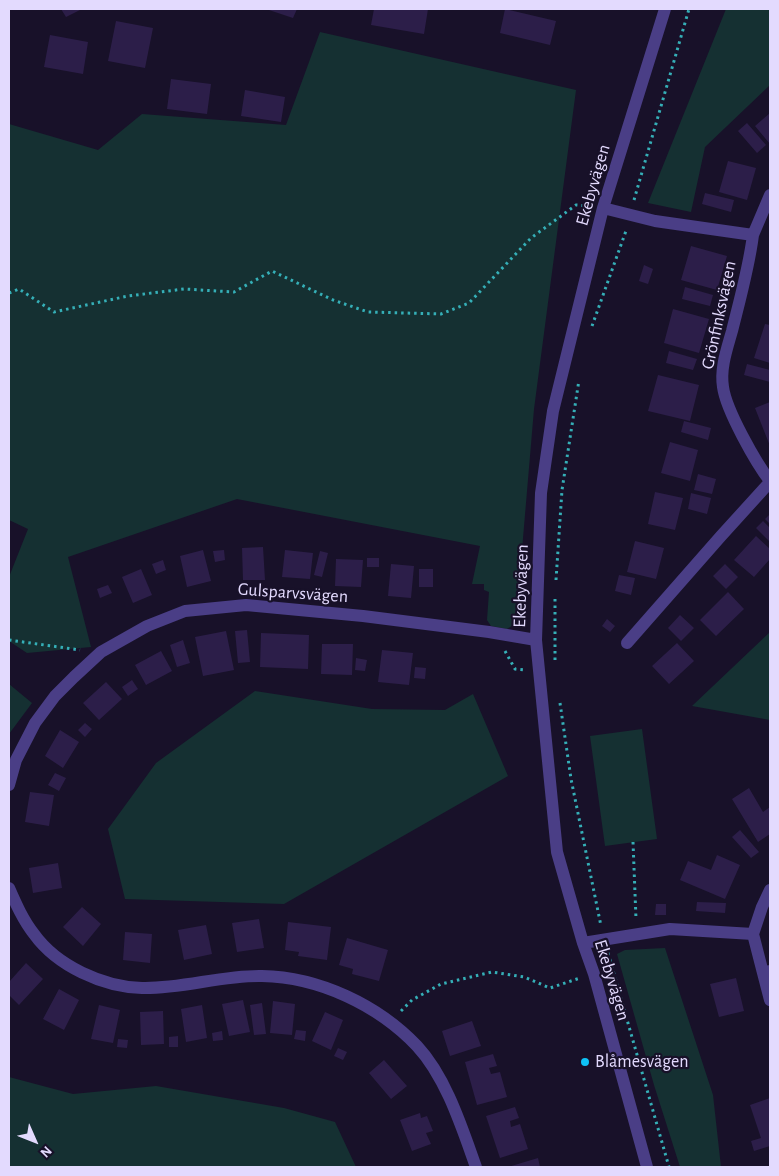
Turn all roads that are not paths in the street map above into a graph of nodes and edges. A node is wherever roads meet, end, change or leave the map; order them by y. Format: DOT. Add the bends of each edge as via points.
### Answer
graph roads {
  1 [pos="665,9"];
  2 [pos="770,194"];
  3 [pos="603,208"];
  4 [pos="753,234"];
  5 [pos="770,482"];
  6 [pos="536,640"];
  7 [pos="627,643"];
  8 [pos="9,785"];
  9 [pos="9,888"];
  10 [pos="770,890"];
  11 [pos="753,934"];
  12 [pos="582,943"];
  13 [pos="767,972"];
  14 [pos="770,1000"];
  15 [pos="476,1167"];
  16 [pos="647,1167"];
  1 -- 3 [label="street, Ekebyvägen"];
  2 -- 4 [label="street, Grönfinksvägen"];
  3 -- 4 [label="street" via="655,221"];
  3 -- 6 [label="street, Ekebyvägen" via="553,410 541,493"];
  4 -- 5 [label="street, Grönfinksvägen" via="723,365 723,387 727,404"];
  5 -- 7 [label="street, Grönfinksvägen" via="636,624"];
  6 -- 8 [label="street, Gulsparvsvägen" via="363,616 246,604 185,611 147,626 101,652 55,696 35,723 16,760"];
  6 -- 12 [label="street, Ekebyvägen" via="557,852"];
  9 -- 15 [label="street" via="35,936 67,964 89,976 119,986 142,988 262,976 291,978 348,996 376,1011 417,1046 439,1077"];
  10 -- 11 [label="street"];
  11 -- 12 [label="street" via="670,929"];
  11 -- 13 [label="street"];
  12 -- 16 [label="street, Ekebyvägen" via="594,974"];
  13 -- 14 [label="street"];
}
